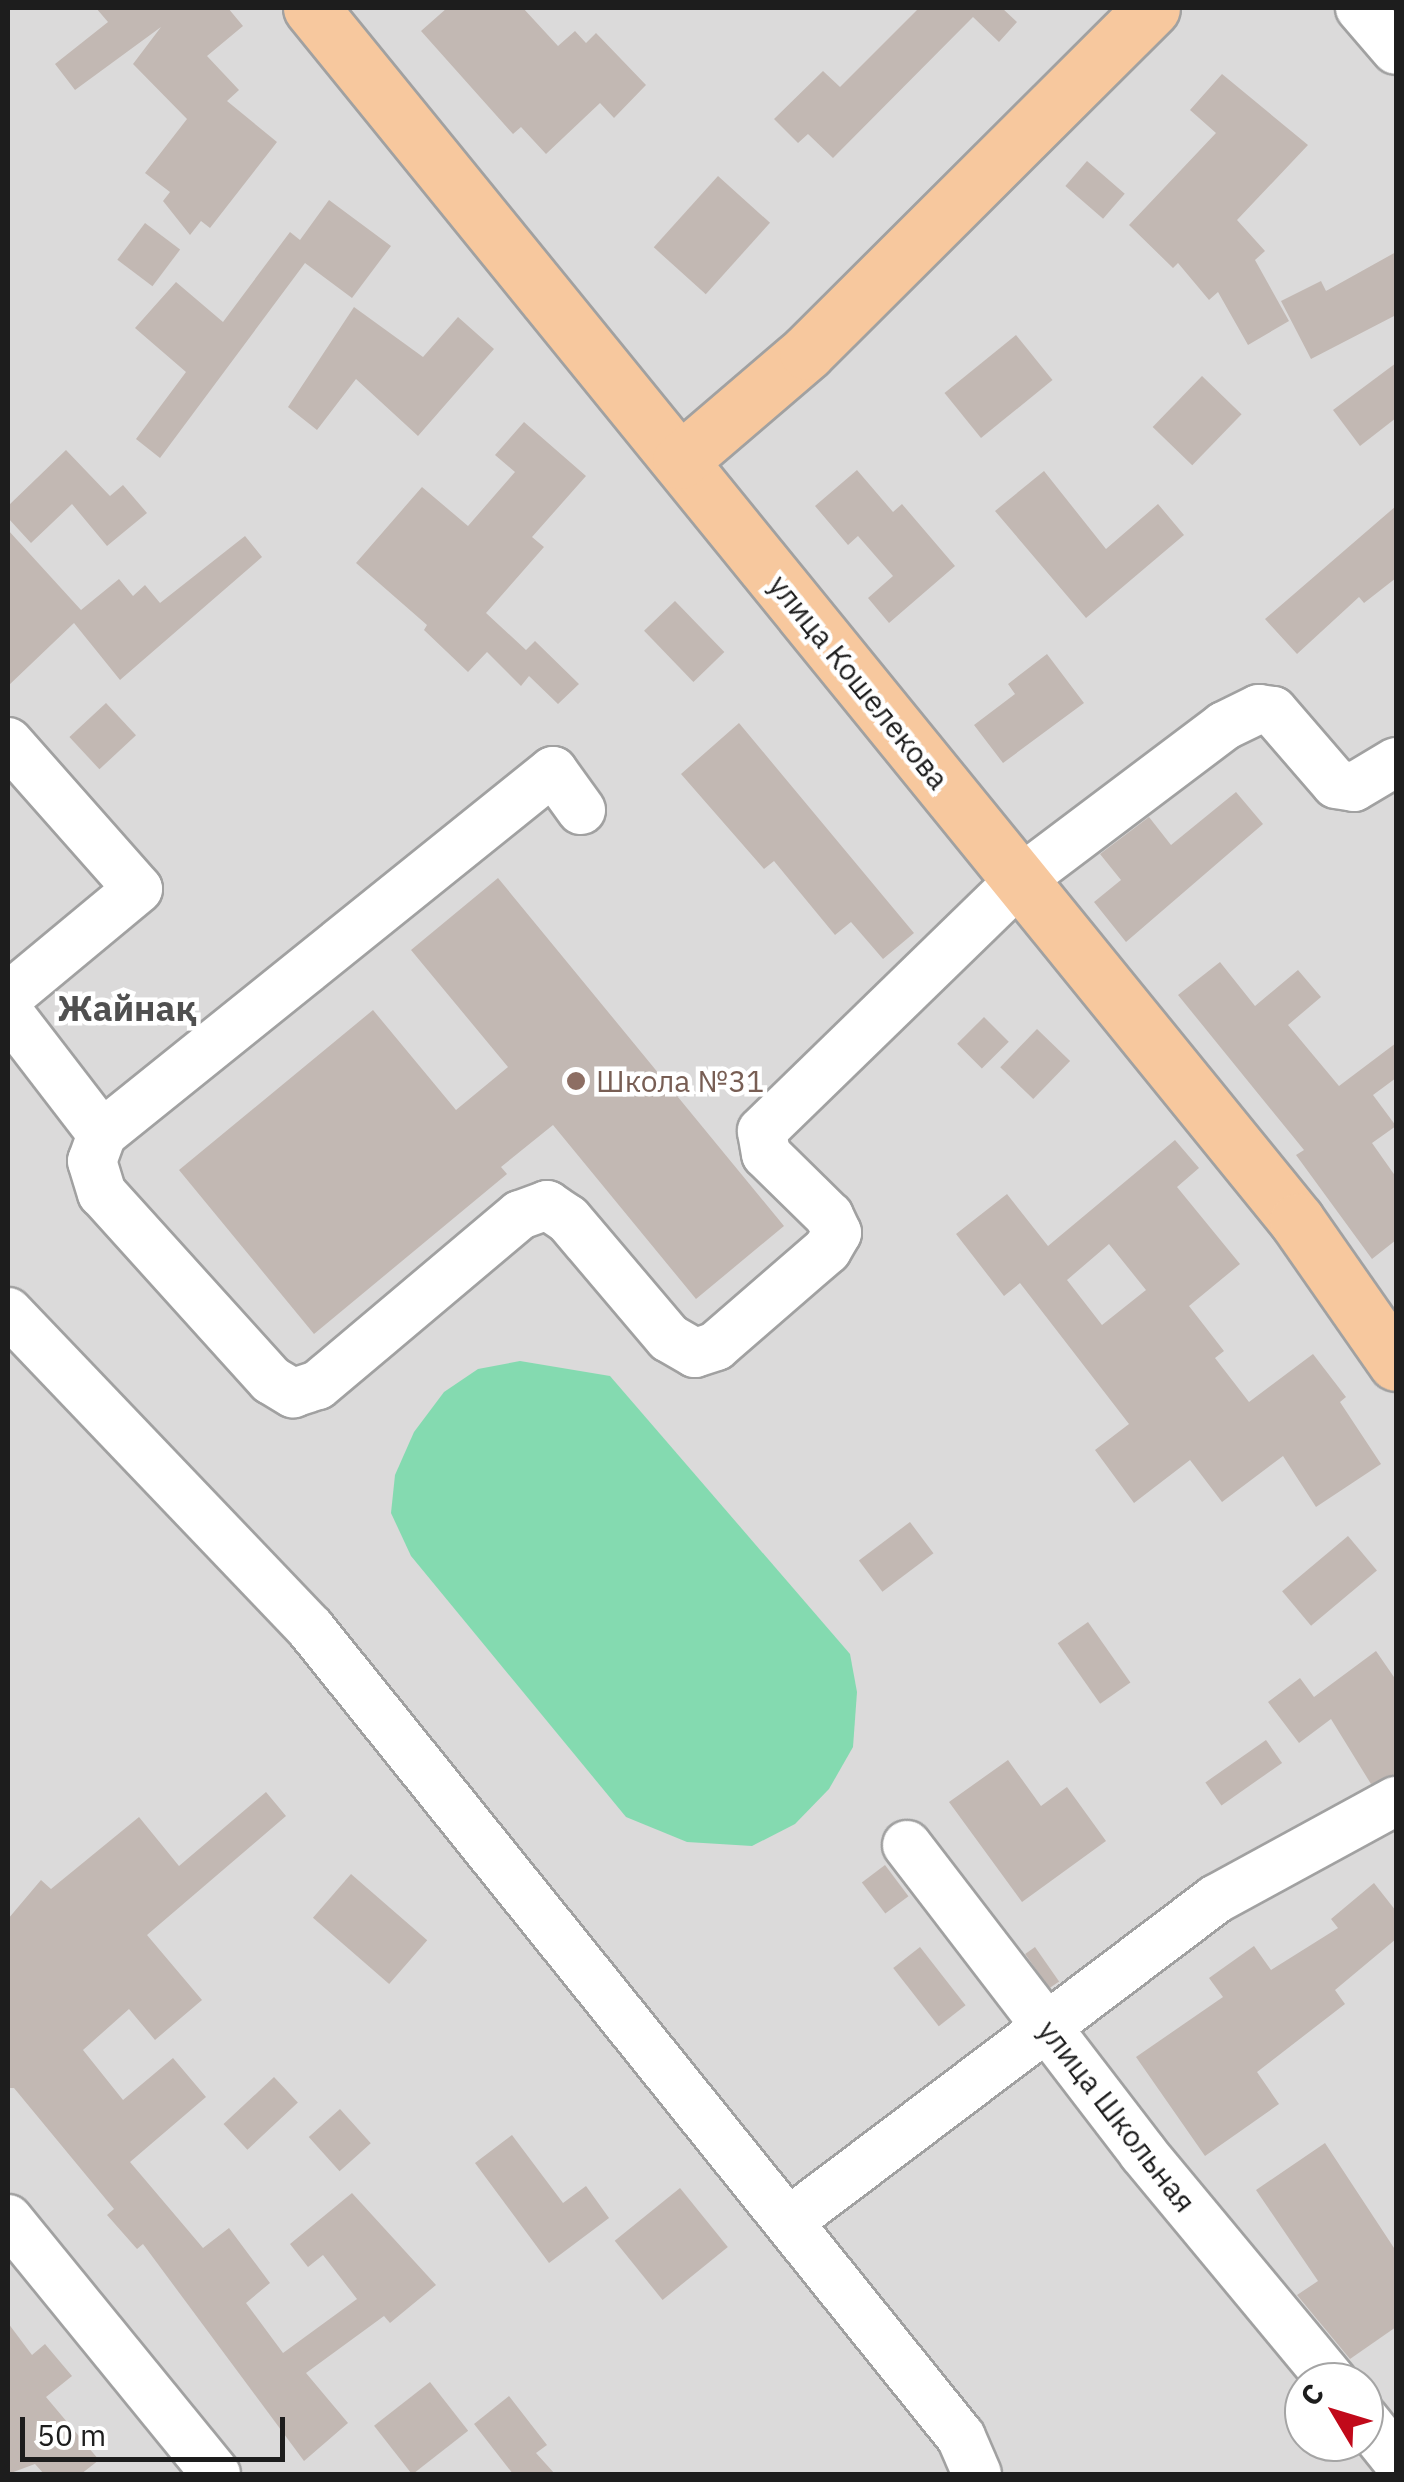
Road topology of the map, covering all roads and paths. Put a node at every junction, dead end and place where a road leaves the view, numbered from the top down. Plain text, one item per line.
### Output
1 (311, 8) edge
2 (1152, 8) edge
3 (1360, 8) edge
4 (1396, 50) edge
5 (680, 461) junction
6 (8, 742) edge
7 (1396, 762) edge
8 (581, 810) dead end
9 (1020, 880) junction
10 (8, 997) edge
11 (8, 1012) edge
12 (102, 1134) junction
13 (8, 1312) edge
14 (1396, 1363) edge
15 (1396, 1801) edge
16 (907, 1846) dead end
17 (1046, 2026) junction
18 (8, 2218) edge
19 (788, 2222) junction
20 (1317, 2362) edge
21 (216, 2474) edge
22 (978, 2474) edge

1 - 5 main road, улица Кошелекова
2 - 5 main road
3 - 4 street
5 - 9 main road, улица Кошелекова
6 - 10 street
7 - 9 street
8 - 12 street
9 - 12 street
9 - 14 main road, улица Кошелекова
11 - 12 street
13 - 19 street
15 - 17 street
16 - 17 street, улица Школьная
17 - 19 street
17 - 20 street, улица Школьная
18 - 21 street
19 - 22 street

